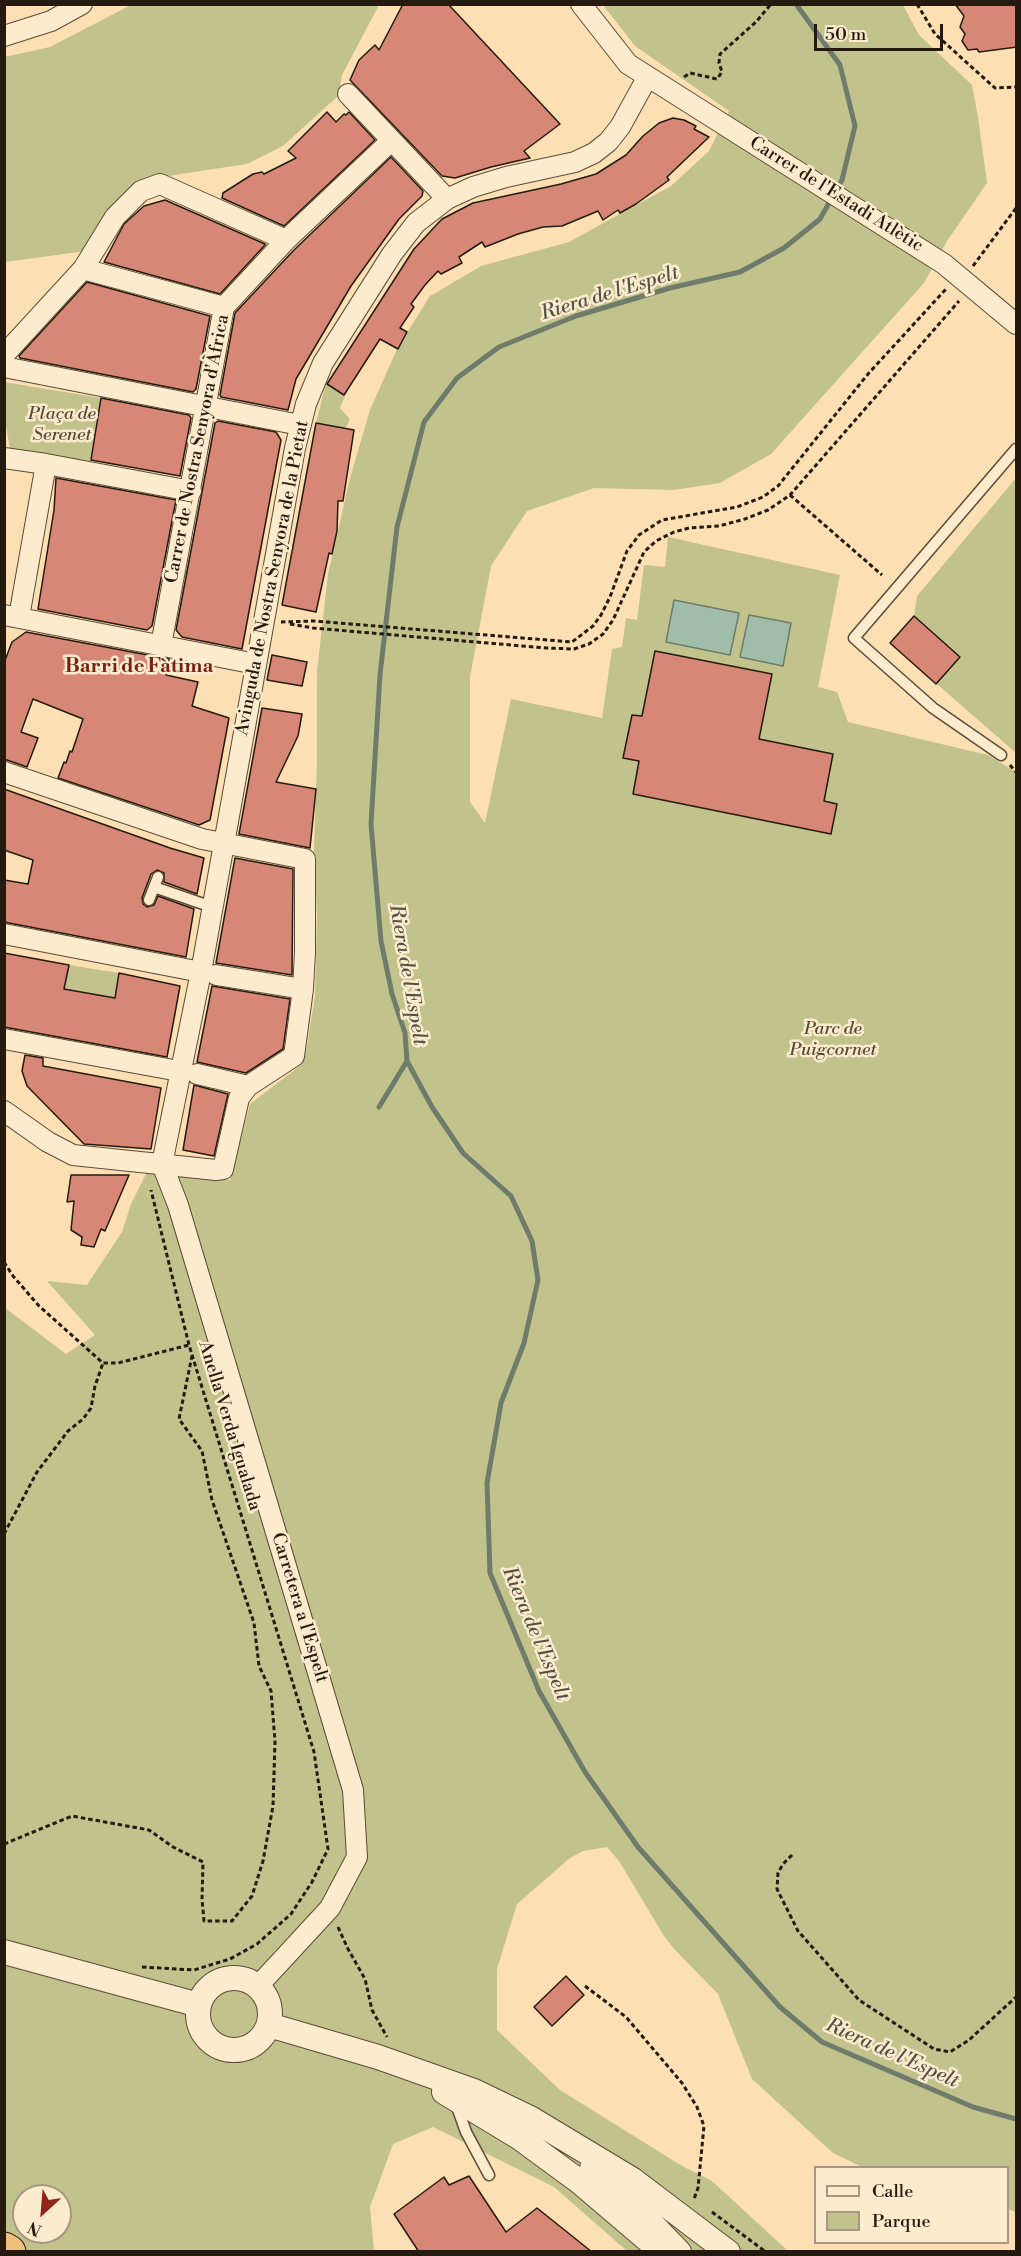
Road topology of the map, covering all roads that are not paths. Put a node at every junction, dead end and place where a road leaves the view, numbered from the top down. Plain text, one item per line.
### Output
1 (81, 4) edge
2 (581, 4) edge
3 (4, 36) edge
4 (647, 78) junction
5 (348, 94) dead end
6 (391, 141) junction
7 (447, 199) junction
8 (286, 240) junction
9 (83, 269) junction
10 (224, 307) junction
11 (1017, 324) edge
12 (4, 355) edge
13 (4, 368) edge
14 (207, 407) junction
15 (300, 425) junction
16 (1017, 449) edge
17 (4, 458) edge
18 (46, 464) junction
19 (191, 491) junction
20 (12, 616) edge
21 (161, 645) junction
22 (256, 664) junction
23 (1001, 755) dead end
24 (4, 772) edge
25 (224, 843) junction
26 (149, 900) dead end
27 (212, 907) junction
28 (4, 934) edge
29 (208, 974) junction
30 (303, 989) junction
31 (4, 1040) edge
32 (188, 1072) junction
33 (248, 1086) junction
34 (4, 1111) edge
35 (162, 1164) junction
36 (4, 1952) edge
37 (258, 1986) junction
38 (199, 2005) junction
39 (269, 2025) junction
40 (464, 2094) junction
41 (489, 2175) dead end
42 (4, 2249) edge
43 (9, 2252) edge
44 (662, 2252) edge
45 (679, 2252) edge
46 (728, 2252) edge

1 - 3 street
2 - 4 street
4 - 7 street, Avinguda de Nostra Senyora de la Pietat
4 - 11 street, Carrer de l'Estadi Atlètic
5 - 6 street
6 - 7 street
6 - 8 street, Carrer de Nostra Senyora d'Àfrica
7 - 15 street, Avinguda de Nostra Senyora de la Pietat
8 - 9 street
8 - 10 street, Carrer de Nostra Senyora d'Àfrica
9 - 10 street
9 - 12 street
10 - 14 street, Carrer de Nostra Senyora d'Àfrica
13 - 14 street
14 - 15 street
14 - 19 street, Carrer de Nostra Senyora d'Àfrica
15 - 22 street, Avinguda de Nostra Senyora de la Pietat
16 - 23 lane
17 - 18 street
18 - 19 street
18 - 20 street
19 - 21 street, Carrer de Nostra Senyora d'Àfrica
20 - 21 street
21 - 22 street
22 - 25 street, Avinguda de Nostra Senyora de la Pietat
24 - 25 street
25 - 27 street, Avinguda de Nostra Senyora de la Pietat
25 - 30 street
26 - 27 lane
27 - 29 street, Avinguda de Nostra Senyora de la Pietat
28 - 29 street
29 - 30 street
29 - 32 street, Avinguda de Nostra Senyora de la Pietat
30 - 33 street
31 - 32 street
32 - 33 street
32 - 35 street, Avinguda de Nostra Senyora de la Pietat
33 - 35 street
34 - 35 street
35 - 37 street, Carretera a l'Espelt
36 - 38 street
37 - 38 street
37 - 39 street
38 - 39 street
39 - 40 street
40 - 41 lane
40 - 44 street
40 - 45 street
40 - 46 street
42 - 43 highway

